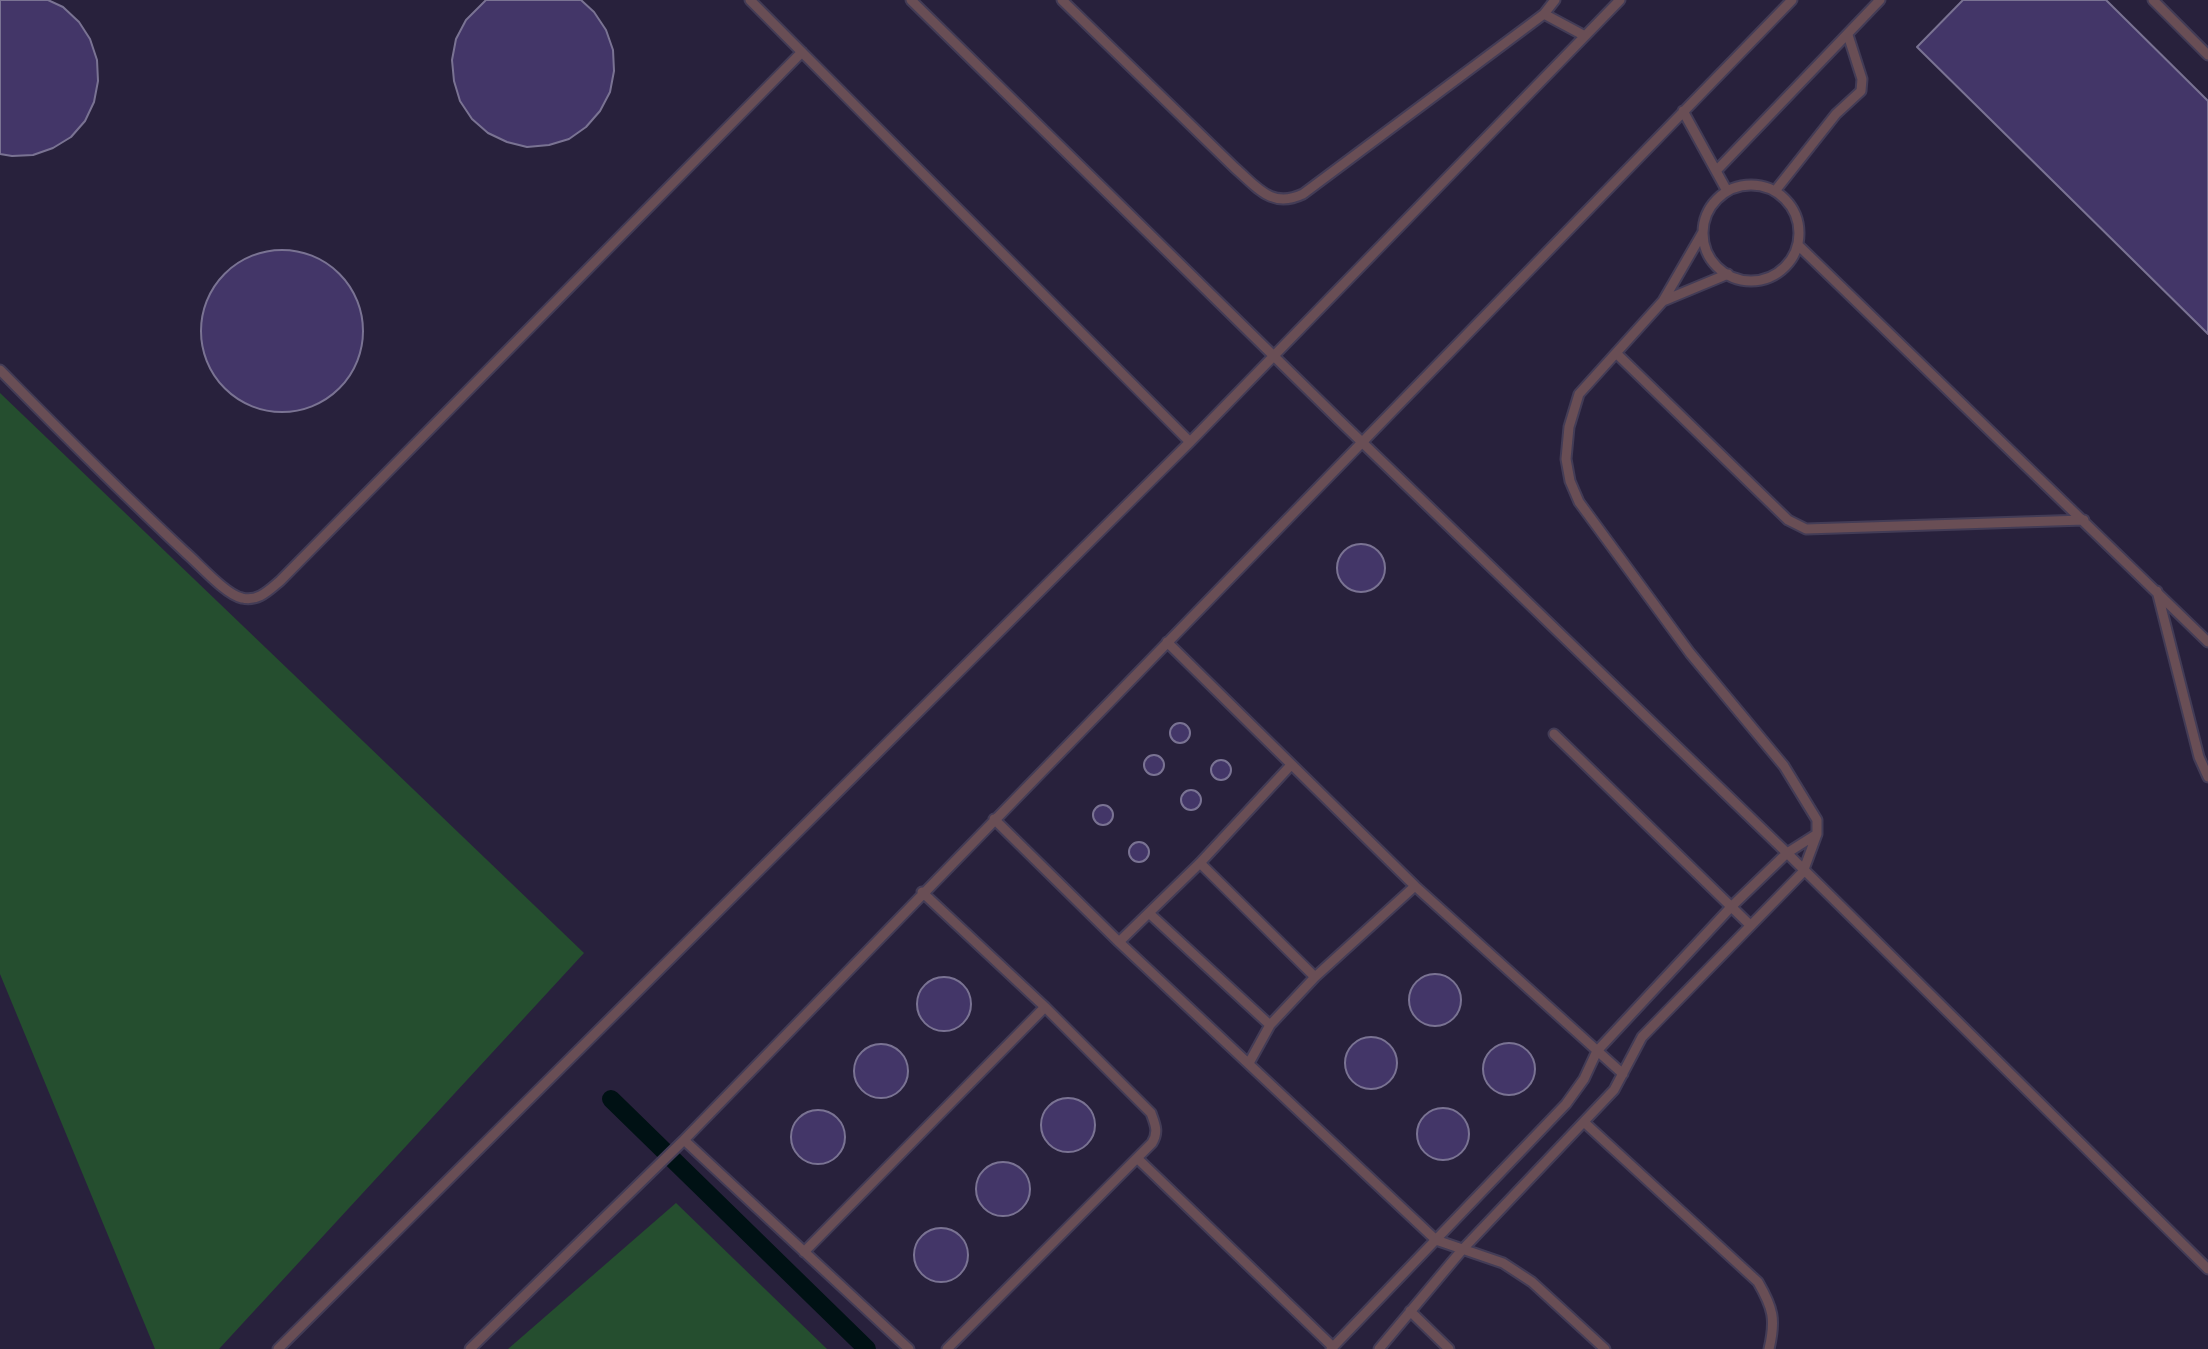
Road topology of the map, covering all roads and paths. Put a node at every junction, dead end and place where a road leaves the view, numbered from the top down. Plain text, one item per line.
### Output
1 (750, 0) edge
2 (911, 0) edge
3 (1062, 0) edge
4 (1555, 0) edge
5 (1620, 0) edge
6 (1792, 0) edge
7 (1880, 0) edge
8 (2153, 0) edge
9 (1544, 14) junction
10 (1848, 35) junction
11 (1585, 36) junction
12 (802, 52) junction
13 (2208, 55) edge
14 (1683, 111) junction
15 (1716, 171) junction
16 (1727, 191) junction
17 (1775, 191) junction
18 (1703, 232) junction
19 (1798, 245) junction
20 (1728, 274) junction
21 (1663, 301) junction
22 (1616, 353) junction
23 (1274, 355) junction
24 (0, 370) edge
25 (1190, 442) junction
26 (1363, 442) junction
27 (2084, 520) junction
28 (2157, 590) junction
29 (1167, 642) junction
30 (2208, 642) edge
31 (1554, 734) dead end
32 (1291, 765) junction
33 (2208, 777) edge
34 (994, 819) junction
35 (1817, 834) junction
36 (1787, 853) junction
37 (1200, 863) junction
38 (1803, 872) junction
39 (1415, 886) junction
40 (922, 892) junction
41 (1731, 907) junction
42 (1150, 914) junction
43 (1749, 924) junction
44 (1119, 942) junction
45 (1315, 977) junction
46 (1045, 1007) junction
47 (1270, 1025) junction
48 (1597, 1051) junction
49 (1249, 1063) junction
50 (1623, 1074) junction
51 (1585, 1123) junction
52 (684, 1140) junction
53 (1137, 1158) junction
54 (1436, 1240) junction
55 (1462, 1250) junction
56 (804, 1252) junction
57 (2208, 1269) edge
58 (1410, 1311) junction
59 (1332, 1348) edge
60 (278, 1349) edge
61 (470, 1349) edge
62 (909, 1349) edge
63 (947, 1349) edge
64 (1379, 1349) edge
65 (1449, 1349) edge
66 (1605, 1349) edge
67 (1769, 1349) edge

1 - 12 lane
2 - 23 lane
3 - 9 lane
4 - 9 lane
5 - 11 lane
6 - 14 lane
7 - 10 lane
8 - 13 lane
9 - 11 lane
10 - 15 lane
10 - 17 lane
11 - 23 lane
12 - 24 lane
12 - 25 lane
14 - 15 lane
14 - 26 lane
15 - 16 lane
16 - 17 lane
16 - 18 lane
17 - 19 lane
18 - 20 lane
18 - 21 lane
19 - 20 lane
19 - 27 lane
20 - 21 lane
21 - 22 lane
22 - 27 lane
22 - 35 lane
23 - 25 lane
23 - 26 lane
25 - 60 lane
26 - 29 lane
26 - 36 lane
27 - 28 lane
28 - 30 lane
28 - 33 lane
29 - 32 lane
29 - 34 lane
31 - 41 lane
32 - 37 lane
32 - 39 lane
34 - 40 lane
34 - 44 lane
35 - 36 lane
35 - 38 lane
36 - 38 lane
36 - 41 lane
37 - 42 lane
37 - 45 lane
38 - 43 lane
38 - 57 lane
39 - 45 lane
39 - 48 lane
40 - 46 lane
40 - 52 lane
41 - 43 lane
41 - 48 lane
42 - 44 lane
42 - 47 lane
43 - 50 lane
44 - 49 lane
45 - 47 lane
46 - 53 lane
46 - 56 lane
47 - 49 lane
48 - 50 lane
48 - 54 lane
49 - 54 lane
50 - 51 lane
51 - 55 lane
51 - 67 lane
52 - 56 lane
52 - 61 lane
53 - 59 lane
53 - 63 lane
54 - 55 lane
54 - 59 lane
55 - 58 lane
55 - 66 lane
56 - 62 lane
58 - 64 lane
58 - 65 lane

